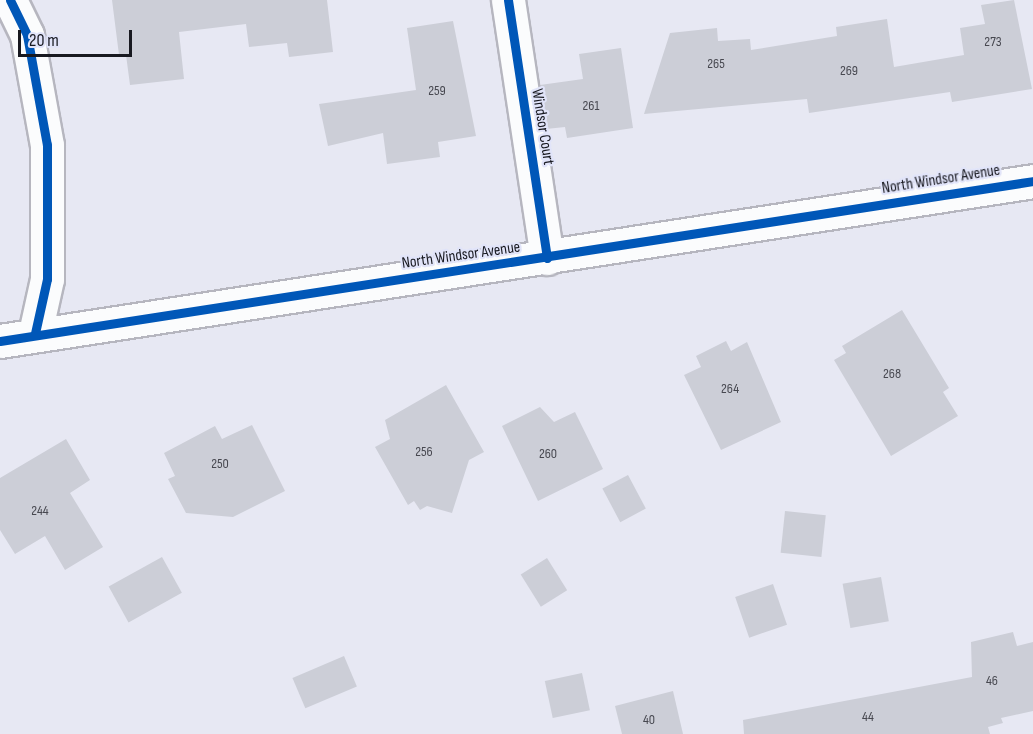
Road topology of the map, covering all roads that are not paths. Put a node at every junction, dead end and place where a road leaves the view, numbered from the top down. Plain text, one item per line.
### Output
1 (10, 0) edge
2 (508, 0) edge
3 (1033, 181) edge
4 (547, 258) junction
5 (35, 333) junction
6 (0, 341) edge

1 - 5 street
2 - 4 street, Windsor Court
3 - 4 street, North Windsor Avenue
4 - 5 street, North Windsor Avenue
5 - 6 street, North Windsor Avenue

